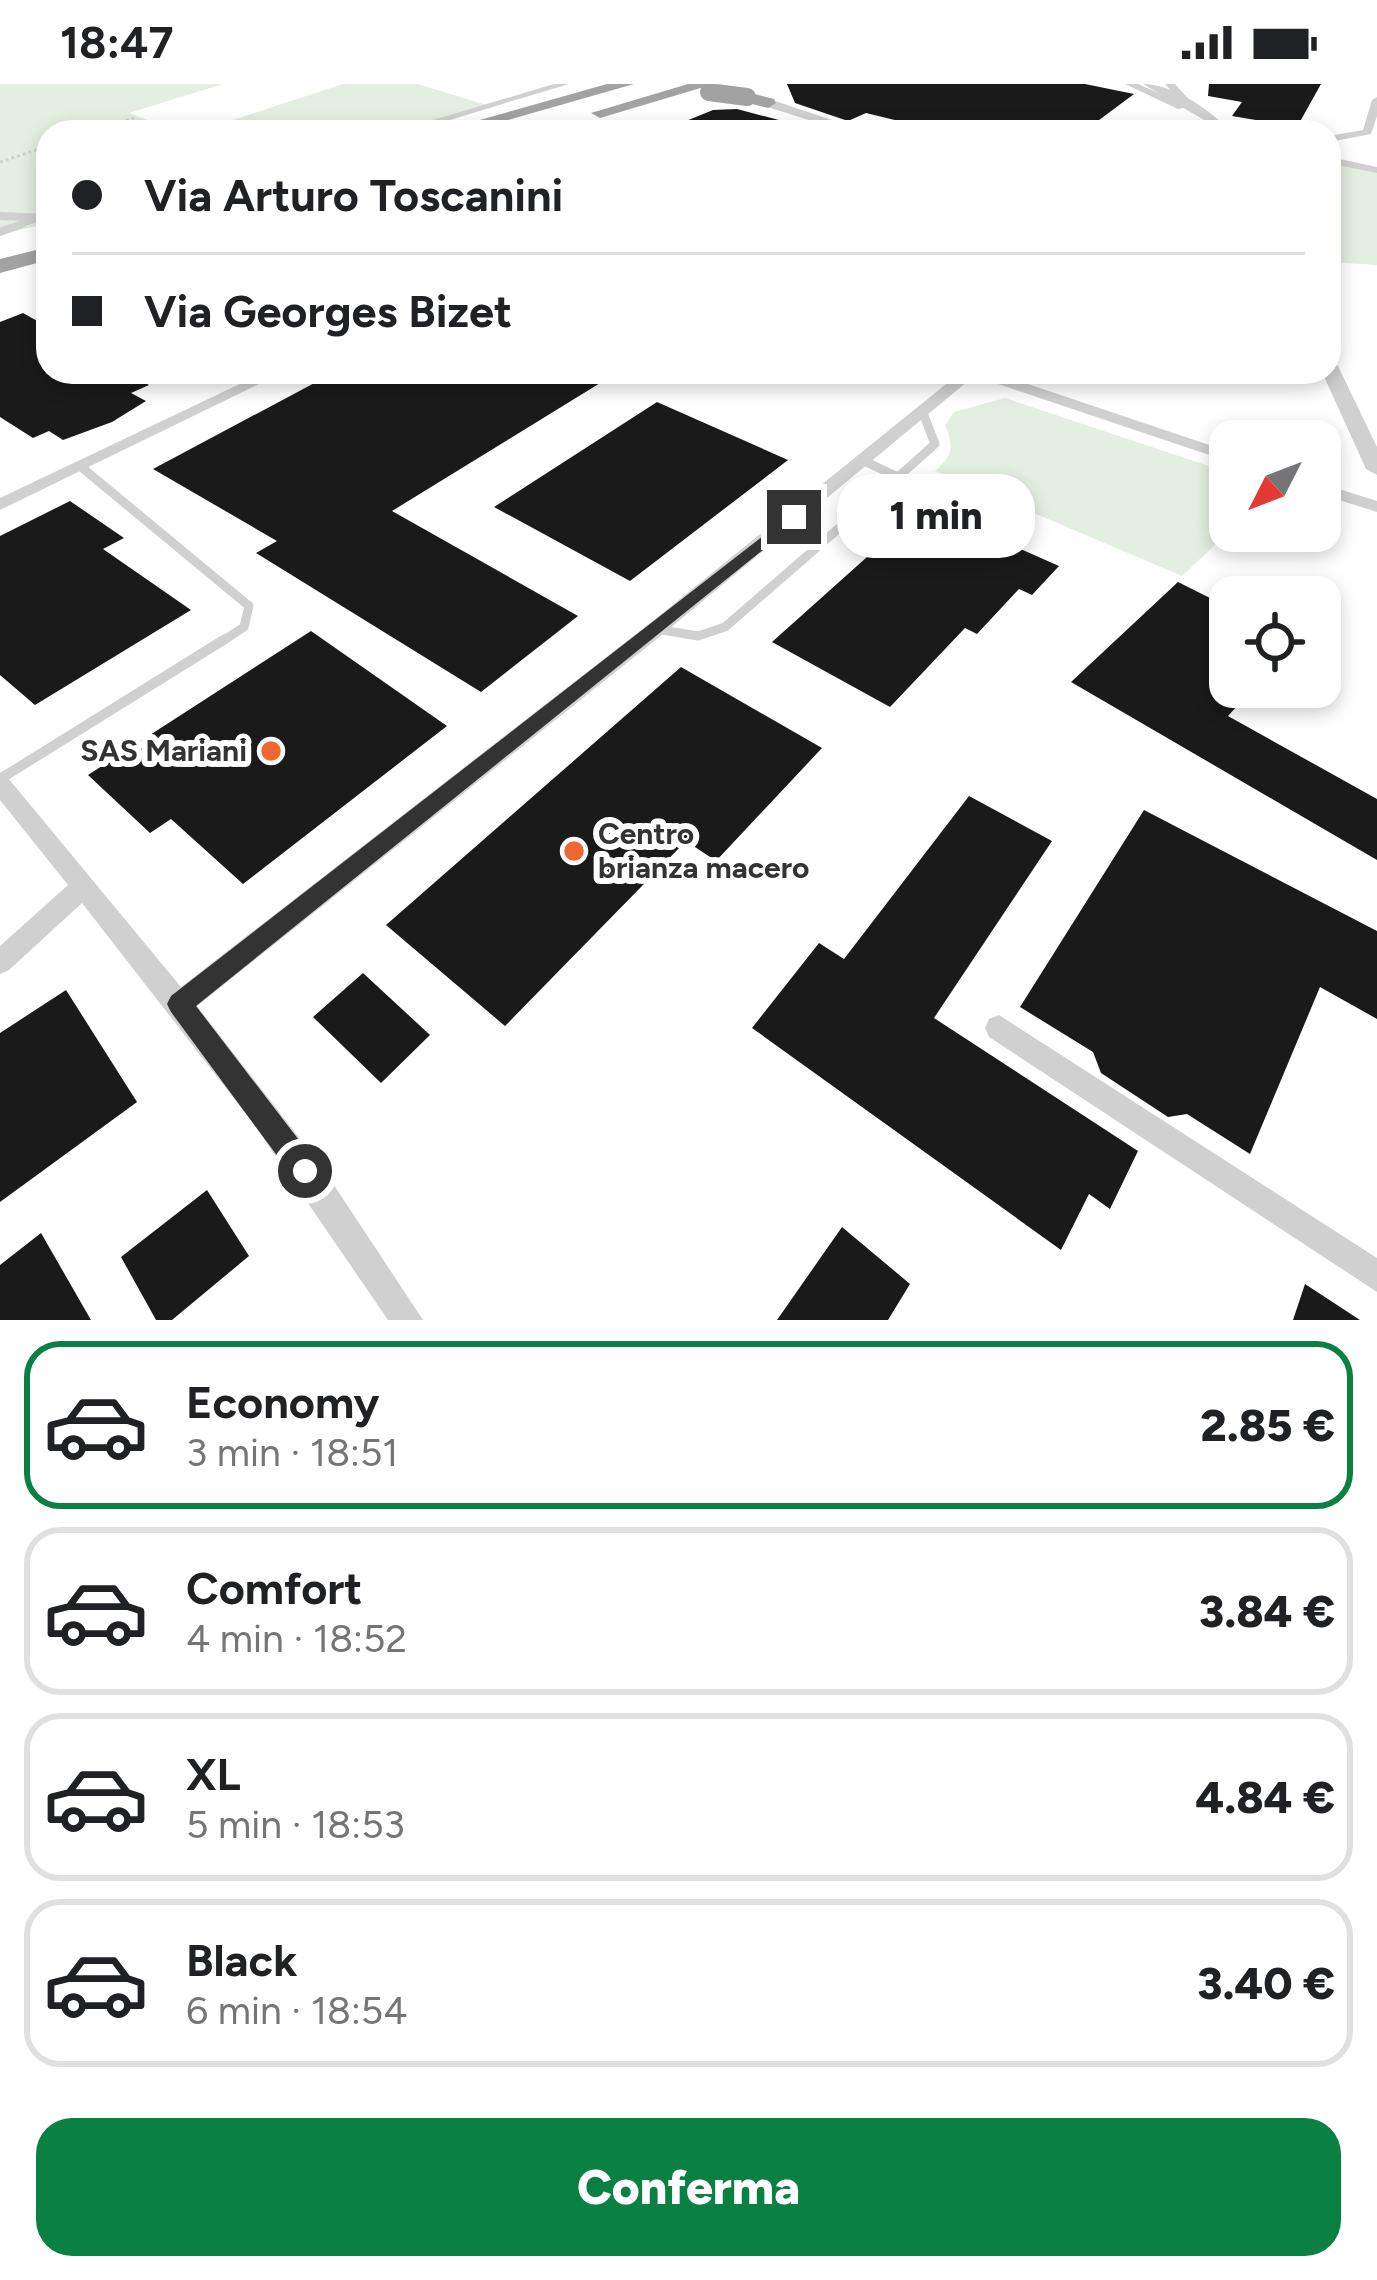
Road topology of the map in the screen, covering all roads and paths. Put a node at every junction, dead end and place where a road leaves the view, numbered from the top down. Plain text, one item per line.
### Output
1 (564, 84) edge
2 (589, 84) edge
3 (626, 84) edge
4 (1130, 84) edge
5 (1150, 84) edge
6 (707, 88) edge
7 (665, 90) edge
8 (753, 95) edge
9 (1178, 99) edge
10 (1377, 100) edge
11 (134, 118) dead end
12 (128, 120) edge
13 (440, 120) edge
14 (467, 120) edge
15 (491, 120) edge
16 (541, 120) edge
17 (590, 120) edge
18 (822, 120) edge
19 (1205, 120) edge
20 (1341, 137) edge
21 (36, 150) edge
22 (0, 162) edge
23 (1341, 162) edge
24 (1377, 170) edge
25 (0, 216) edge
26 (36, 224) edge
27 (36, 227) edge
28 (36, 230) edge
29 (0, 232) edge
30 (0, 250) edge
31 (36, 256) edge
32 (0, 266) edge
33 (252, 384) edge
34 (958, 384) edge
35 (1009, 384) edge
36 (1337, 384) edge
37 (923, 413) junction
38 (1209, 451) edge
39 (864, 461) junction
40 (80, 466) junction
41 (1377, 469) edge
42 (898, 477) junction
43 (1341, 495) edge
44 (0, 505) edge
45 (1377, 507) edge
46 (656, 629) junction
47 (0, 782) edge
48 (83, 886) junction
49 (0, 962) edge
50 (179, 1004) junction
51 (1000, 1028) dead end
52 (1377, 1276) edge
53 (407, 1320) edge

1 - 13 street
2 - 14 highway
3 - 15 highway
4 - 9 street
5 - 9 street
6 - 7 highway
6 - 8 highway, bridge
7 - 16 highway
7 - 17 highway
8 - 18 street
9 - 19 street
10 - 20 street
11 - 12 path
21 - 22 path
23 - 24 lane
25 - 26 street
27 - 29 lane
28 - 30 highway
31 - 32 highway
33 - 40 street
34 - 37 street
35 - 38 street
36 - 41 street
37 - 39 street
37 - 42 lane
39 - 42 lane
39 - 46 street
40 - 44 street
40 - 47 lane
42 - 46 lane
43 - 45 street
46 - 50 street
47 - 48 street
48 - 49 street
48 - 50 street
50 - 53 street
51 - 52 street

